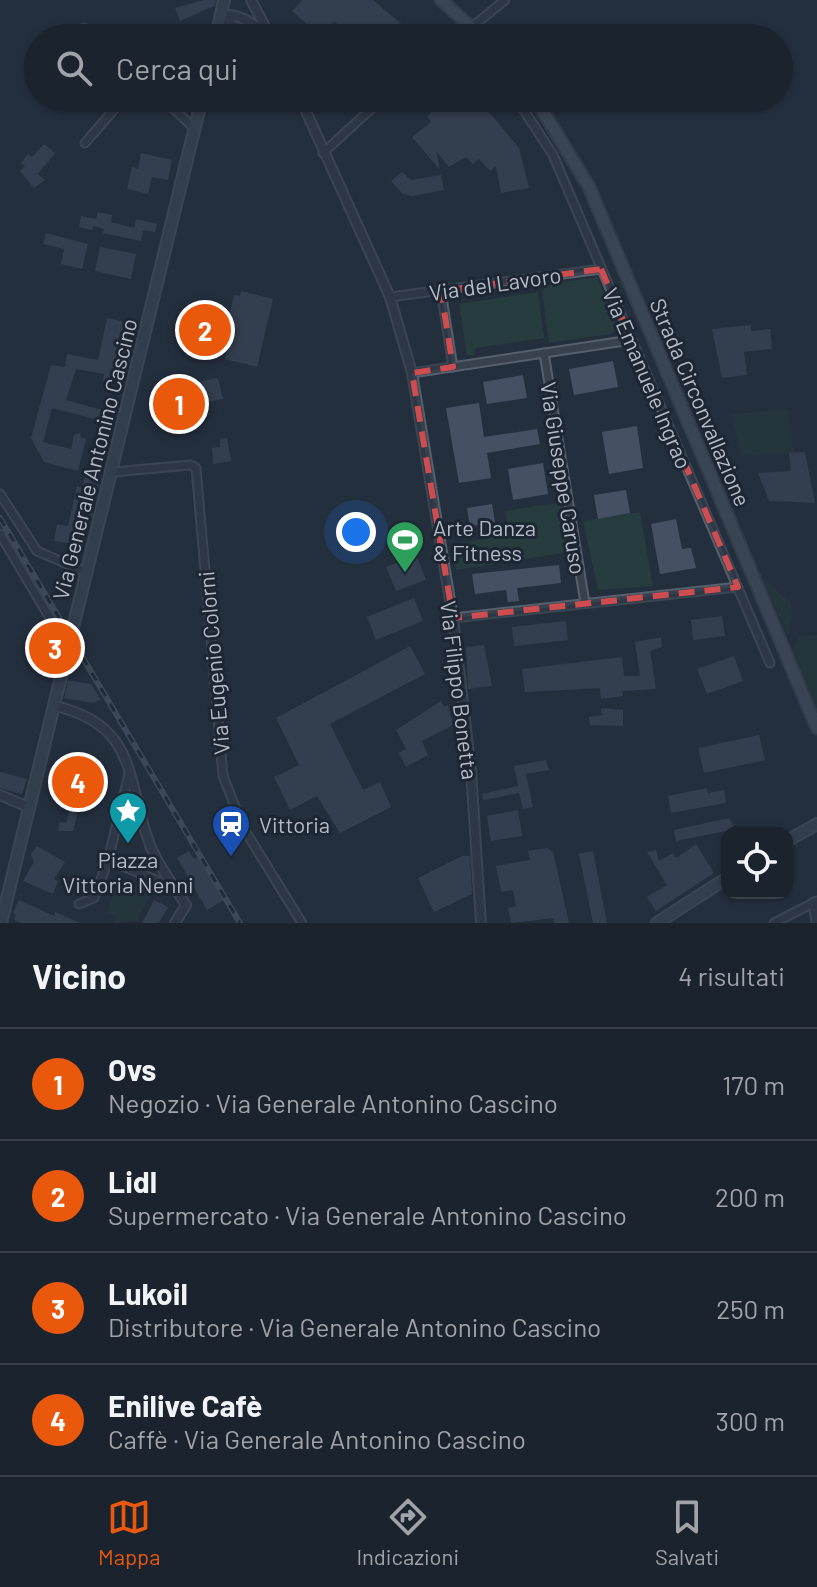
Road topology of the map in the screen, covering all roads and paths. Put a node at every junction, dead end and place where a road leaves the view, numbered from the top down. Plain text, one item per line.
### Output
1 (224, 0) edge
2 (251, 0) edge
3 (441, 0) edge
4 (505, 0) edge
5 (221, 16) junction
6 (219, 24) edge
7 (232, 24) edge
8 (250, 24) edge
9 (264, 24) edge
10 (469, 24) edge
11 (476, 24) edge
12 (112, 112) edge
13 (177, 112) edge
14 (198, 112) edge
15 (306, 112) edge
16 (368, 112) edge
17 (525, 112) edge
18 (545, 112) edge
19 (194, 128) junction
20 (85, 143) dead end
21 (323, 153) junction
22 (601, 269) junction
23 (441, 291) junction
24 (390, 297) junction
25 (631, 340) junction
26 (544, 353) junction
27 (453, 367) junction
28 (412, 373) junction
29 (113, 472) junction
30 (0, 494) edge
31 (0, 534) edge
32 (88, 573) junction
33 (738, 587) junction
34 (585, 603) junction
35 (453, 618) junction
36 (68, 653) junction
37 (770, 663) dead end
38 (55, 706) junction
39 (817, 728) edge
40 (130, 769) junction
41 (0, 795) edge
42 (28, 807) junction
43 (816, 818) edge
44 (793, 837) edge
45 (108, 860) junction
46 (721, 882) edge
47 (175, 888) junction
48 (815, 902) edge
49 (79, 904) dead end
50 (177, 920) edge
51 (1, 923) edge
52 (302, 923) edge
53 (481, 923) edge
54 (657, 923) edge
55 (774, 923) edge
56 (816, 923) edge

1 - 5 main road
2 - 9 street
3 - 10 main road
4 - 11 street
5 - 6 main road
5 - 7 street
5 - 8 street
12 - 20 street
13 - 19 street
14 - 19 main road, Via Generale Antonino Cascino
15 - 21 street, Via Filippo Bonetta
16 - 21 street
17 - 22 street, Via Emanuele Ingrao
18 - 39 main road, Strada Circonvallazione
19 - 29 main road, Via Generale Antonino Cascino
21 - 24 street, Via Filippo Bonetta
22 - 23 street, Via del Lavoro
22 - 25 street, Via Emanuele Ingrao
23 - 24 street, Via del Lavoro
23 - 27 street
24 - 28 street, Via Filippo Bonetta
25 - 26 street
25 - 33 street, Via Emanuele Ingrao
26 - 27 street
26 - 34 street, Via Giuseppe Caruso
27 - 28 street
28 - 35 street, Via Filippo Bonetta
29 - 32 main road, Via Generale Antonino Cascino
29 - 52 street, Via Eugenio Colorni
30 - 32 street
31 - 36 street
32 - 36 main road, Via Generale Antonino Cascino
33 - 34 street
33 - 37 street, Via Emanuele Ingrao
34 - 35 street
35 - 53 street, Via Filippo Bonetta
36 - 38 main road, Via Generale Antonino Cascino
38 - 40 street
38 - 42 main road, Via Generale Antonino Cascino
40 - 45 street
40 - 47 street
41 - 42 street
42 - 51 main road, Via Generale Antonino Cascino
43 - 44 main road
45 - 47 street
45 - 49 street
46 - 54 main road
47 - 50 street
48 - 55 street
48 - 56 street

